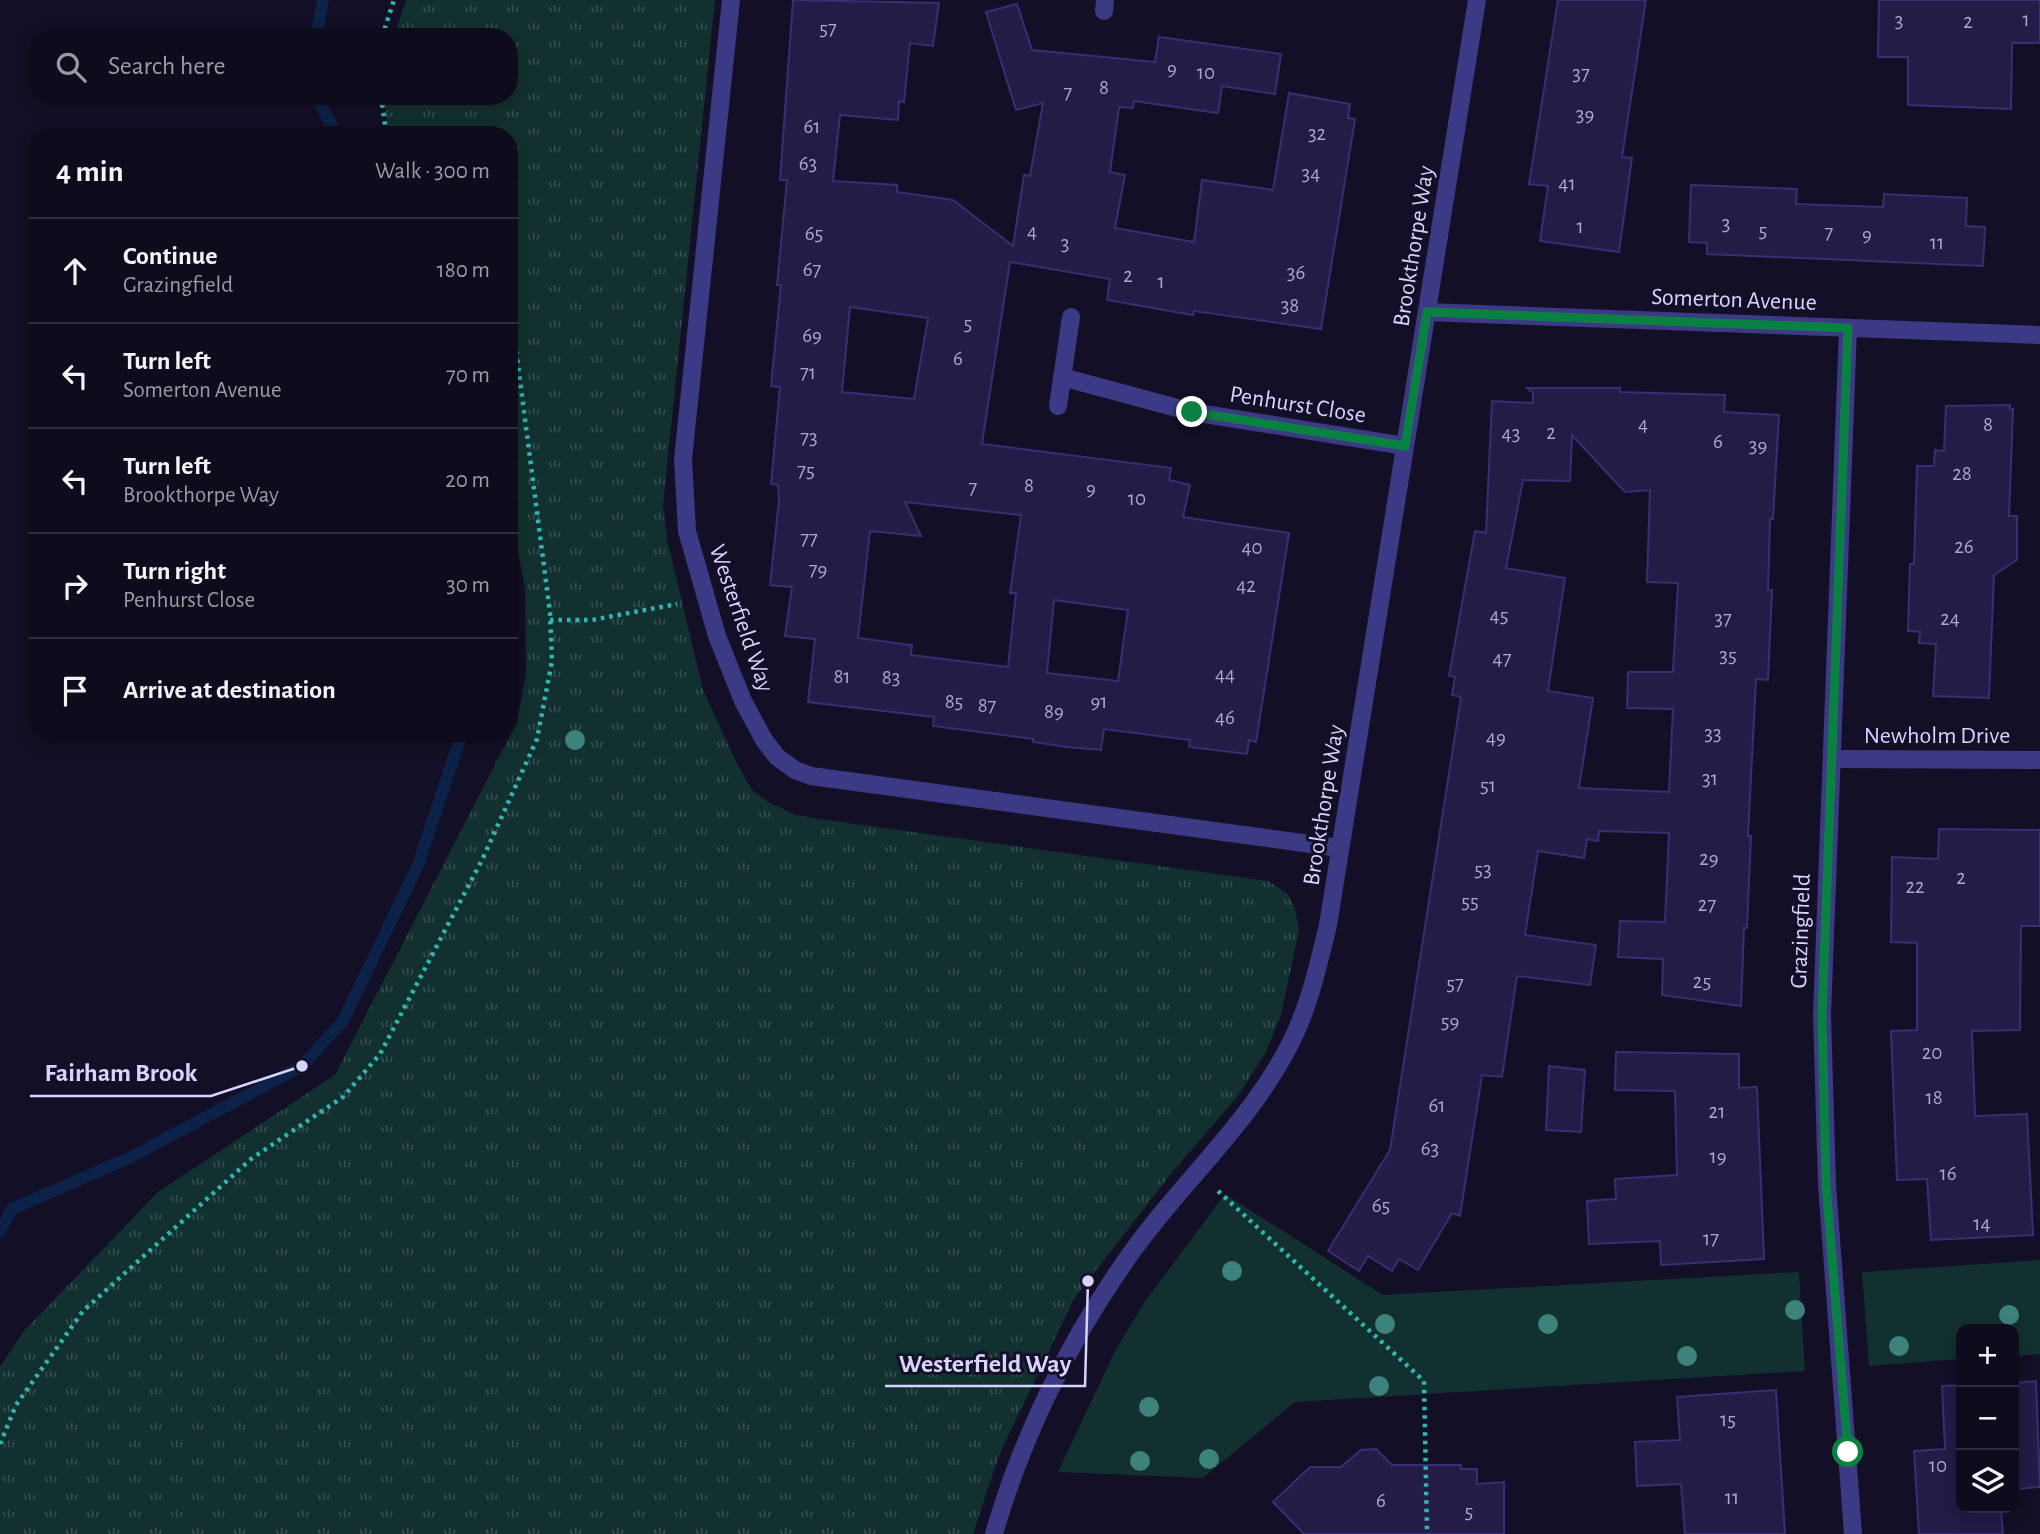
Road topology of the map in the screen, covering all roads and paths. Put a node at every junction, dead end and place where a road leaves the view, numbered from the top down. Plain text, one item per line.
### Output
1 (394, 0) edge
2 (731, 0) edge
3 (1477, 0) edge
4 (385, 28) edge
5 (382, 105) edge
6 (386, 126) edge
7 (1427, 312) junction
8 (1071, 317) dead end
9 (1848, 328) junction
10 (2040, 335) edge
11 (518, 359) edge
12 (1062, 377) junction
13 (1058, 407) dead end
14 (1405, 446) junction
15 (706, 598) junction
16 (550, 620) junction
17 (1833, 759) junction
18 (2040, 760) edge
19 (1340, 848) junction
20 (1196, 1172) junction
21 (0, 1444) edge
22 (995, 1534) edge
23 (1427, 1534) edge
24 (1853, 1534) edge

1 - 4 path
2 - 15 street, Westerfield Way
3 - 7 street, Brookthorpe Way
5 - 6 path
7 - 9 street, Somerton Avenue
7 - 14 street, Brookthorpe Way
8 - 12 street
9 - 10 street, Somerton Avenue
9 - 17 street, Grazingfield
11 - 16 path
12 - 13 street
12 - 14 street, Penhurst Close
14 - 19 street, Brookthorpe Way
15 - 16 path
15 - 19 street, Westerfield Way
16 - 21 path
17 - 18 street, Newholm Drive
17 - 24 street, Grazingfield
19 - 20 street, Brookthorpe Way
20 - 22 street, Brookthorpe Way
20 - 23 path

